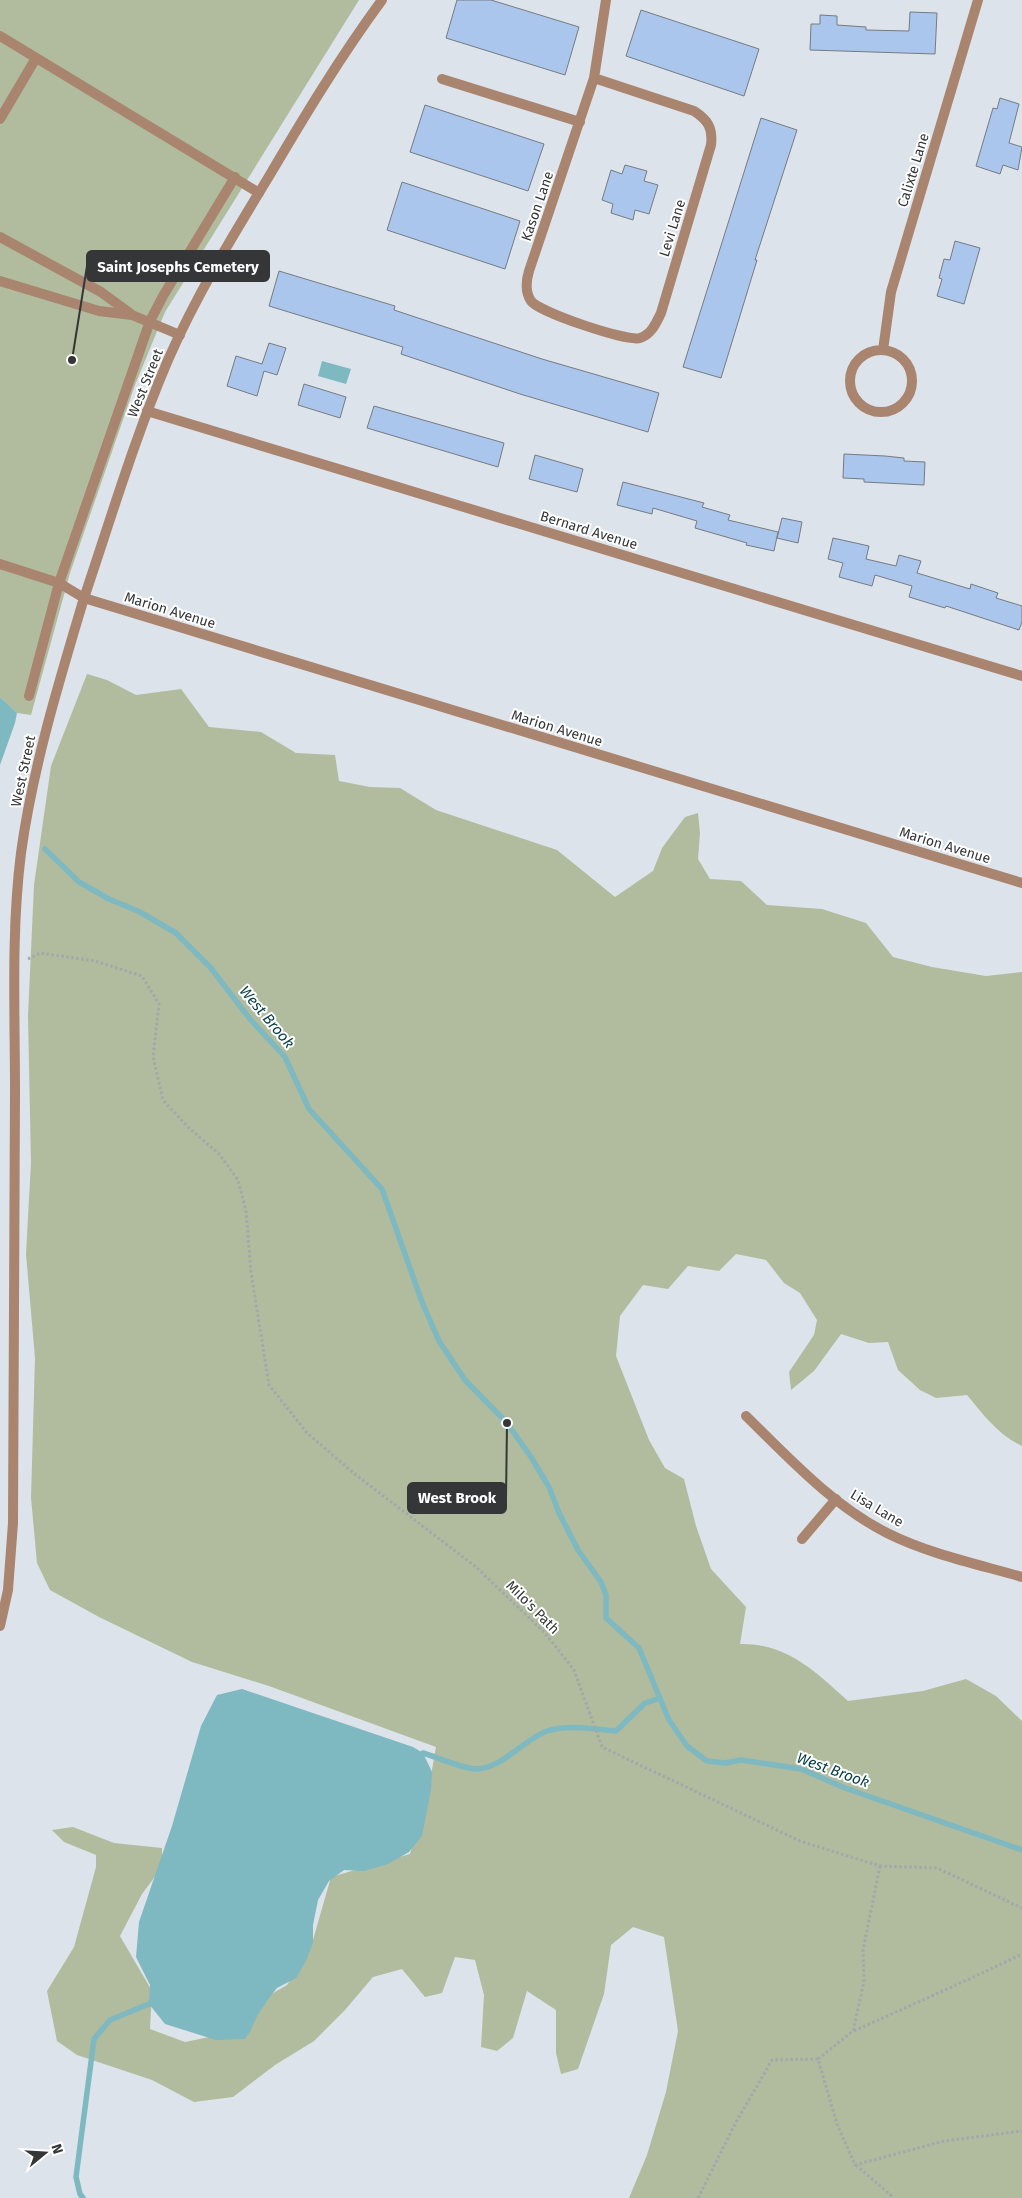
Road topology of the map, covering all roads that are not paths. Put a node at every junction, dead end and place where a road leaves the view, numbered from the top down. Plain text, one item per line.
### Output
1 (382, 0) edge
2 (606, 0) edge
3 (978, 0) edge
4 (0, 36) edge
5 (36, 58) junction
6 (594, 78) junction
7 (442, 79) dead end
8 (0, 119) edge
9 (580, 122) junction
10 (235, 177) junction
11 (259, 193) junction
12 (0, 237) edge
13 (0, 281) edge
14 (530, 299) joint
15 (132, 315) junction
16 (150, 322) junction
17 (180, 335) junction
18 (883, 350) junction
19 (147, 411) junction
20 (0, 564) edge
21 (59, 583) junction
22 (84, 598) junction
23 (1022, 676) edge
24 (29, 696) dead end
25 (1022, 883) edge
26 (746, 1416) dead end
27 (836, 1500) junction
28 (802, 1539) dead end
29 (1022, 1577) edge
30 (0, 1626) edge

1 - 11 street, West Street
2 - 6 street, Kason Lane
3 - 18 street, Calixte Lane
4 - 5 street
5 - 8 street
5 - 10 street
6 - 9 street, Kason Lane
6 - 14 street, Levi Lane
7 - 9 street
9 - 14 street, Kason Lane
10 - 11 street
10 - 16 street
11 - 17 street, West Street
12 - 15 street
13 - 15 street
15 - 16 street
16 - 17 street
16 - 21 street
17 - 19 street, West Street
18 - 18 street
19 - 22 street, West Street
19 - 23 street, Bernard Avenue
20 - 21 street, Marion Avenue
21 - 22 street, Marion Avenue
21 - 24 street
22 - 25 street, Marion Avenue
22 - 30 street, West Street
26 - 27 street, Lisa Lane
27 - 28 street
27 - 29 street, Lisa Lane

